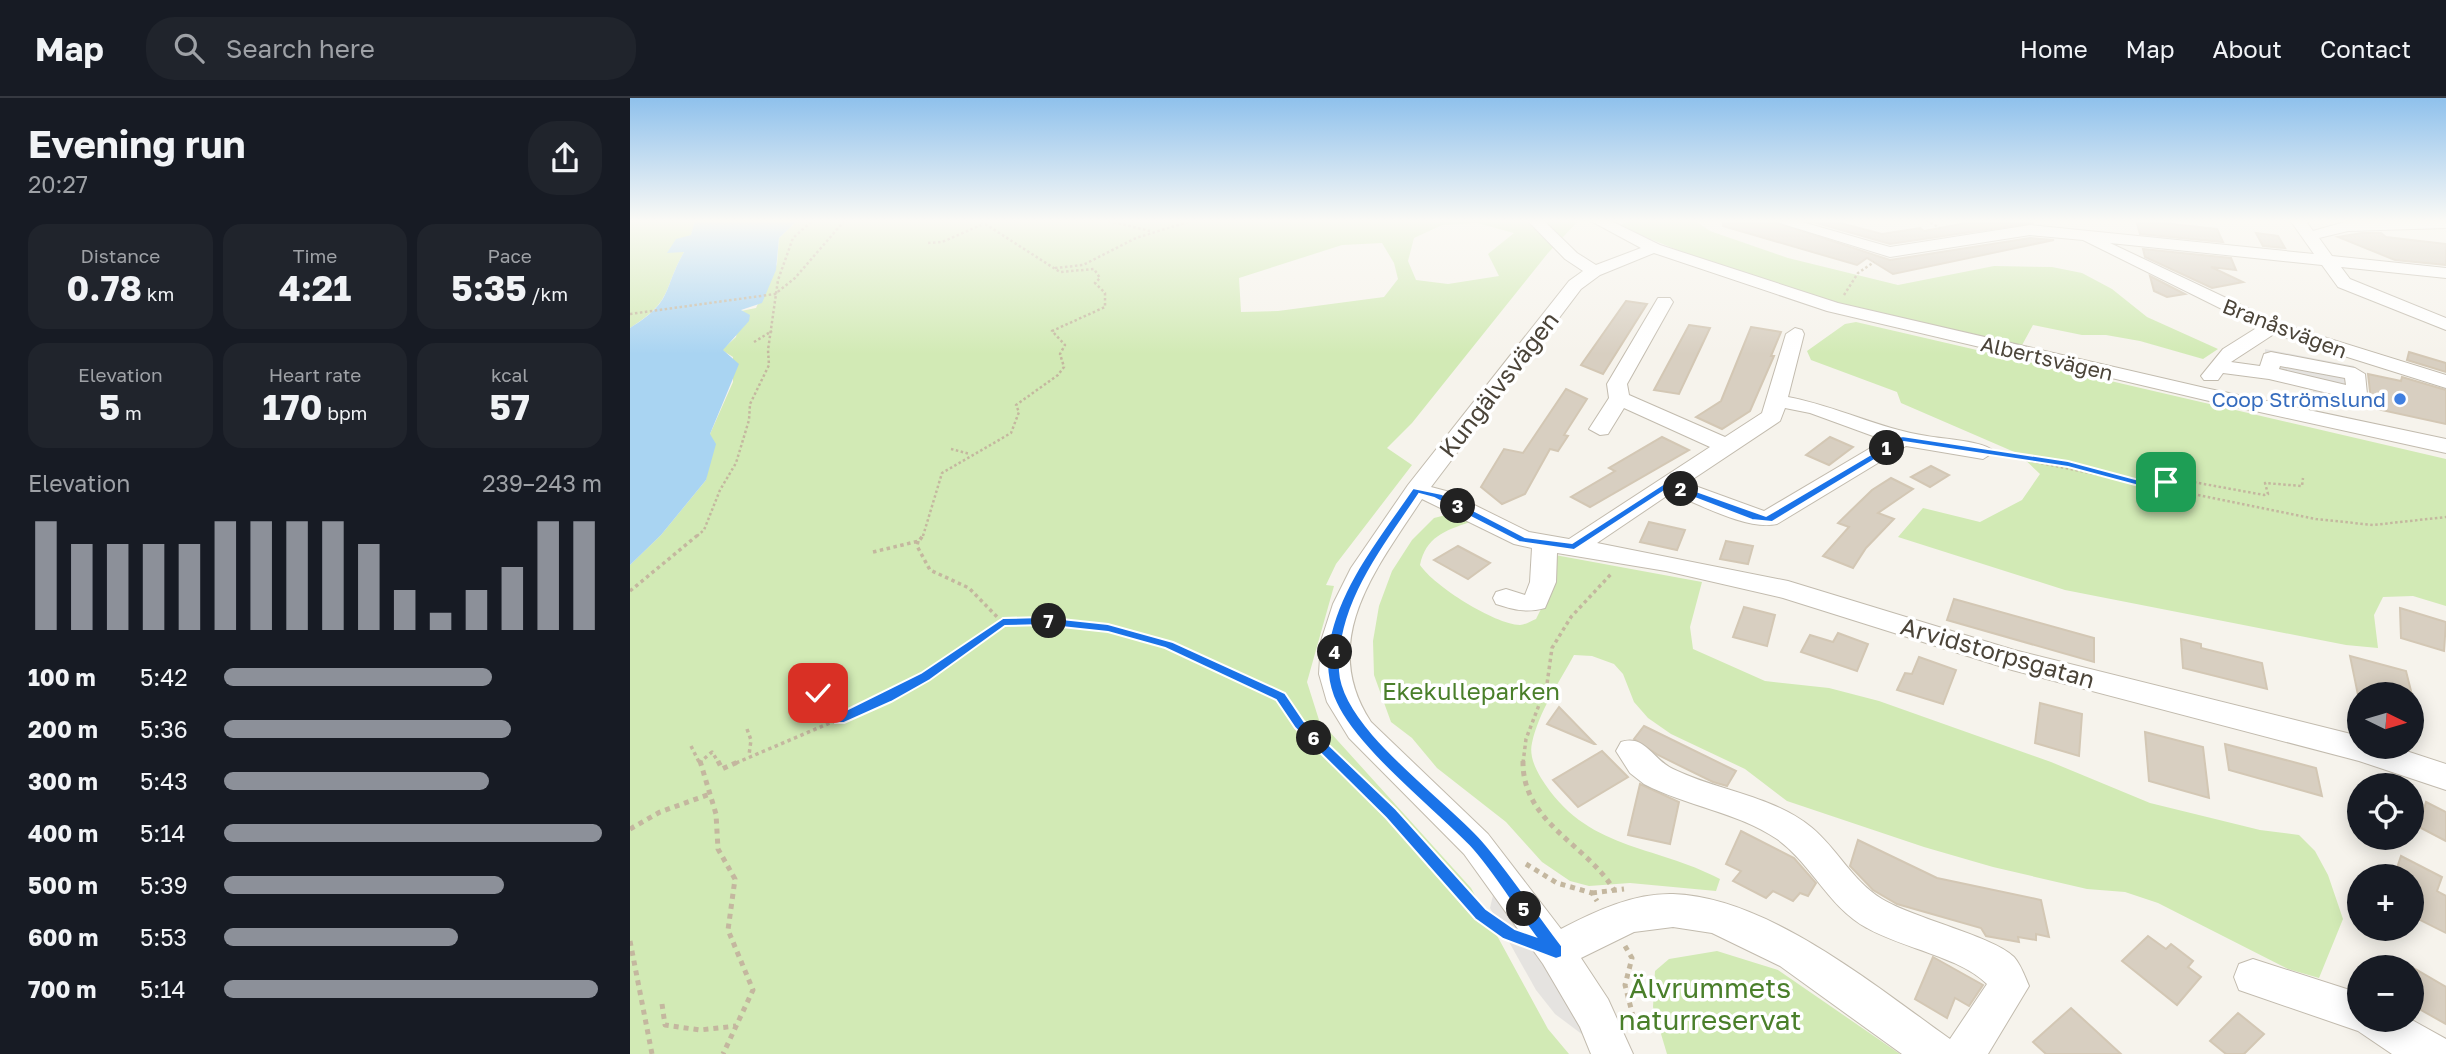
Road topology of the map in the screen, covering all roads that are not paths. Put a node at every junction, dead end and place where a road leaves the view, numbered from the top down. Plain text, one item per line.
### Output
1 (1584, 265) edge
2 (1611, 265) edge
3 (1704, 265) edge
4 (2142, 265) edge
5 (2328, 265) edge
6 (2373, 265) edge
7 (1594, 271) junction
8 (2446, 273) edge
9 (1664, 302) dead end
10 (2446, 324) edge
11 (2272, 327) junction
12 (1796, 334) dead end
13 (2217, 366) junction
14 (2269, 373) dead end
15 (2446, 382) edge
16 (2205, 394) junction
17 (1619, 398) junction
18 (1777, 401) junction
19 (1600, 429) dead end
20 (1902, 439) junction
21 (1726, 446) junction
22 (2446, 446) edge
23 (1983, 452) road end
24 (1668, 484) junction
25 (1416, 490) junction
26 (1545, 544) junction
27 (1574, 547) junction
28 (1506, 598) dead end
29 (1632, 751) dead end
30 (2446, 777) edge
31 (1556, 952) junction
32 (2253, 977) dead end
33 (2347, 1008) edge
34 (2393, 1032) edge
35 (1626, 1049) edge
36 (1937, 1054) edge
37 (1964, 1054) edge
38 (2431, 1054) edge

1 - 7 street
2 - 7 street, Kungälvsvägen
3 - 16 street, Albertsvägen
4 - 11 street, Branåsvägen
5 - 10 street
6 - 8 street
7 - 25 street, Kungälvsvägen
9 - 17 street
11 - 13 street
11 - 15 street, Branåsvägen
12 - 18 street
13 - 14 street
13 - 16 street
16 - 22 street, Albertsvägen
17 - 19 street
17 - 21 street
18 - 20 street
18 - 21 street
20 - 23 street
20 - 24 street
21 - 24 street
24 - 27 street
25 - 26 street, Arvidstorpsgatan
25 - 31 street, Kungälvsvägen
26 - 27 street, Arvidstorpsgatan
26 - 28 street
27 - 30 street, Arvidstorpsgatan
29 - 37 street
31 - 35 street
31 - 36 street
32 - 33 street
34 - 38 street

